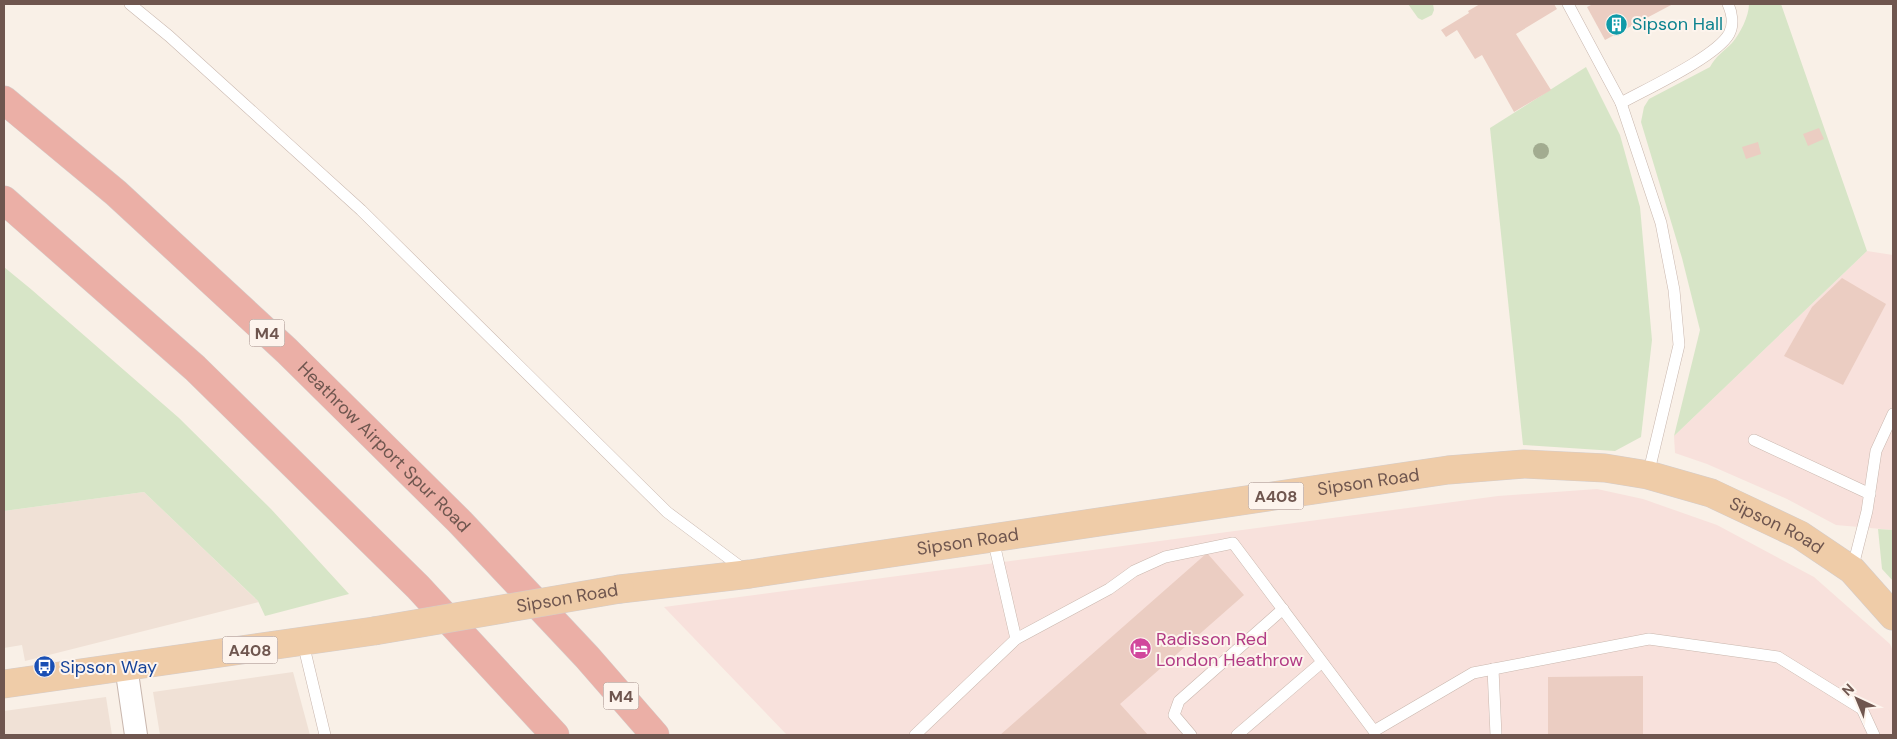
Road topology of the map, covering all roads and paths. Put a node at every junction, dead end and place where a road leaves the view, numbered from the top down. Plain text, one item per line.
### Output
1 (130, 4) edge
2 (1568, 4) edge
3 (1728, 4) edge
4 (4, 100) edge
5 (1621, 103) junction
6 (4, 200) edge
7 (1893, 414) edge
8 (1754, 440) dead end
9 (1648, 475) junction
10 (1870, 494) junction
11 (992, 539) junction
12 (1852, 570) junction
13 (750, 574) junction
14 (1283, 609) junction
15 (1892, 613) edge
16 (1016, 639) junction
17 (303, 642) junction
18 (1321, 663) junction
19 (126, 666) junction
20 (1493, 669) junction
21 (4, 684) edge
22 (1372, 734) edge
23 (136, 735) edge
24 (325, 735) edge
25 (555, 735) edge
26 (655, 735) edge
27 (915, 735) edge
28 (1191, 735) edge
29 (1237, 735) edge
30 (1496, 735) edge
31 (1874, 735) edge

1 - 13 lane
2 - 5 lane
3 - 5 lane
4 - 26 highway, Heathrow Airport Spur Road / M4
5 - 9 lane
6 - 25 highway
7 - 10 lane
8 - 10 lane
9 - 11 main road, Sipson Road / A408
9 - 12 main road, Sipson Road / A408
10 - 12 lane
11 - 13 main road, Sipson Road / A408
11 - 16 lane
12 - 15 main road, Sipson Road / A408
13 - 17 main road, Sipson Road / A408, bridge
14 - 16 lane
14 - 18 lane
14 - 28 lane
16 - 27 lane
17 - 19 main road, Sipson Road / A408
17 - 24 lane
18 - 22 lane
18 - 29 lane
19 - 21 main road, Sipson Road / A408
19 - 23 street
20 - 22 lane
20 - 30 lane
20 - 31 lane

